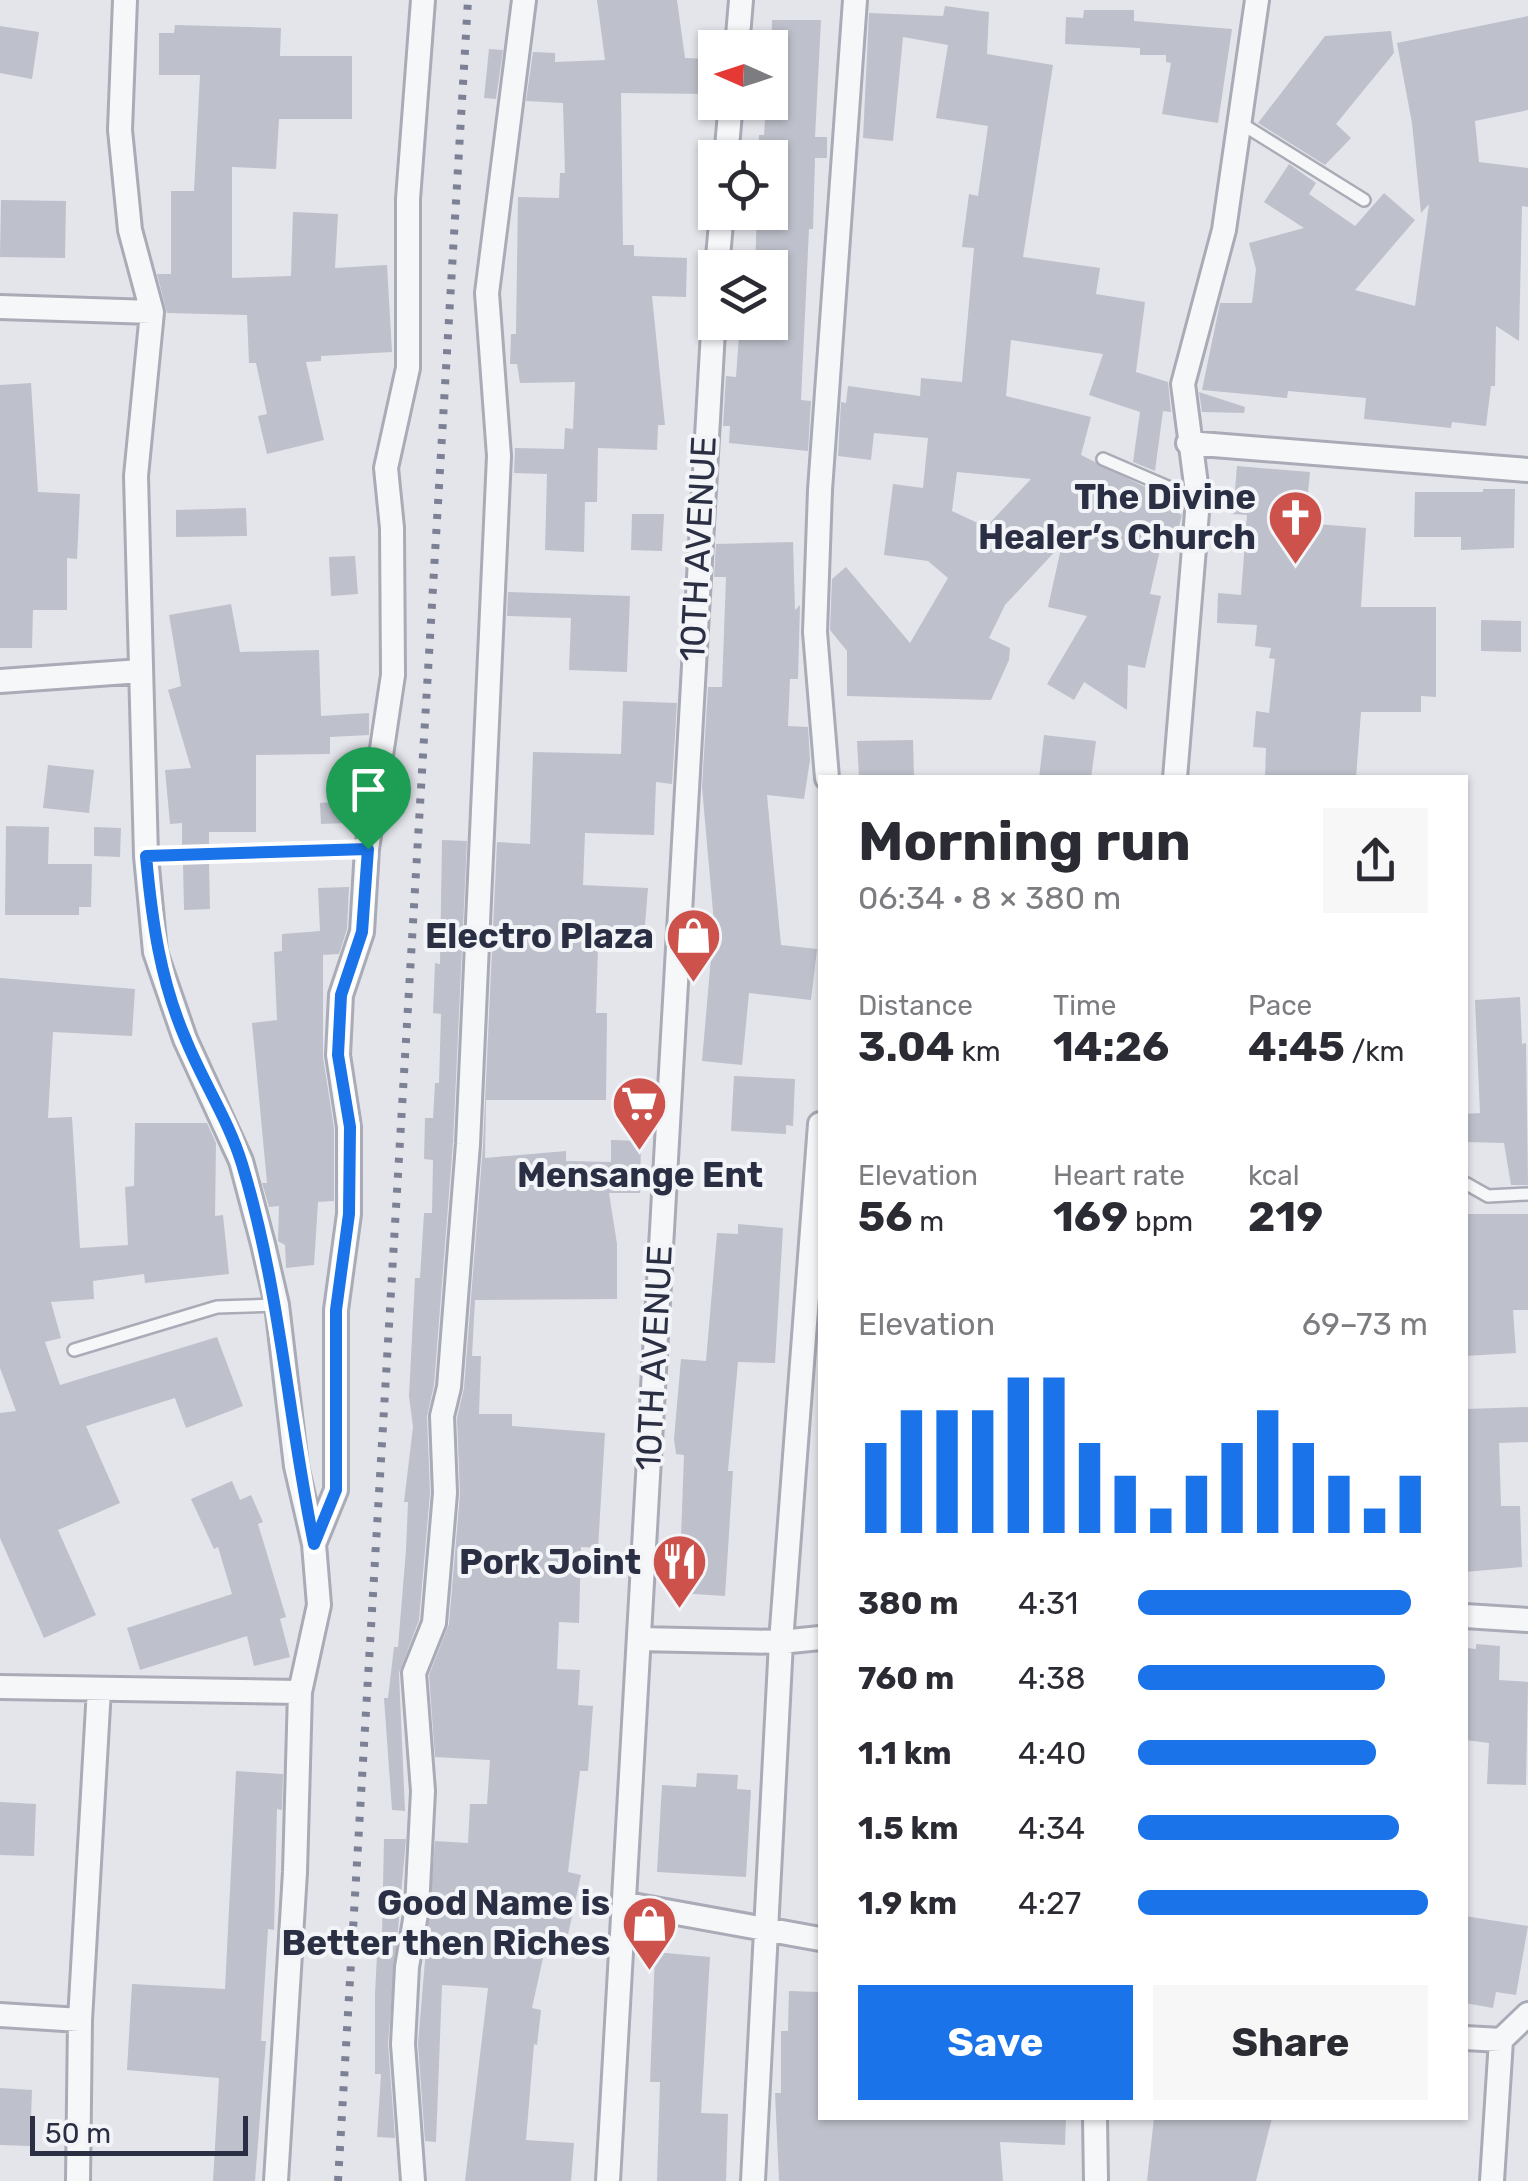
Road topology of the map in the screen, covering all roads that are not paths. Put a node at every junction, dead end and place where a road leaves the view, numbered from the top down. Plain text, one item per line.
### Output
1 (126, 0) edge
2 (423, 0) edge
3 (524, 0) edge
4 (742, 0) edge
5 (855, 0) edge
6 (1256, 0) edge
7 (739, 30) edge
8 (1242, 124) junction
9 (1364, 200) dead end
10 (0, 307) edge
11 (152, 312) junction
12 (713, 340) edge
13 (1188, 442) junction
14 (1103, 460) dead end
15 (1528, 470) edge
16 (1198, 500) junction
17 (142, 671) junction
18 (0, 681) edge
19 (827, 775) edge
20 (1175, 775) edge
21 (368, 849) junction
22 (146, 856) junction
23 (818, 1151) edge
24 (1468, 1185) edge
25 (1528, 1194) edge
26 (277, 1305) junction
27 (74, 1350) dead end
28 (314, 1544) junction
29 (1468, 1616) edge
30 (1528, 1620) edge
31 (818, 1638) edge
32 (639, 1639) junction
33 (781, 1642) junction
34 (0, 1686) edge
35 (99, 1690) junction
36 (300, 1692) junction
37 (627, 1904) junction
38 (769, 1928) junction
39 (818, 1940) edge
40 (1528, 2014) edge
41 (0, 2015) edge
42 (80, 2020) junction
43 (1468, 2038) edge
44 (1500, 2040) junction
45 (1095, 2120) edge
46 (78, 2181) edge
47 (276, 2181) edge
48 (413, 2181) edge
49 (608, 2181) edge
50 (754, 2181) edge
51 (1096, 2181) edge
52 (1492, 2181) edge

1 - 11 street
2 - 21 street
3 - 48 street
4 - 7 street
5 - 19 street
6 - 8 street
8 - 9 lane
8 - 13 street
10 - 11 street
11 - 17 street
12 - 32 street, 10TH AVENUE
13 - 15 street
13 - 16 street
14 - 16 lane
16 - 20 street
17 - 18 street
17 - 22 street
21 - 22 lane
21 - 28 street
22 - 26 street
23 - 33 street
24 - 25 lane
26 - 27 lane
26 - 28 street
28 - 36 street
29 - 30 street
31 - 33 street
32 - 33 street
32 - 37 street, 10TH AVENUE
33 - 38 street
34 - 35 street
35 - 36 street
35 - 42 street
36 - 47 street
37 - 38 street
37 - 49 street, 10TH AVENUE
38 - 39 street
38 - 50 street
40 - 44 street
41 - 42 street
42 - 46 street
43 - 44 street
44 - 52 street
45 - 51 street

